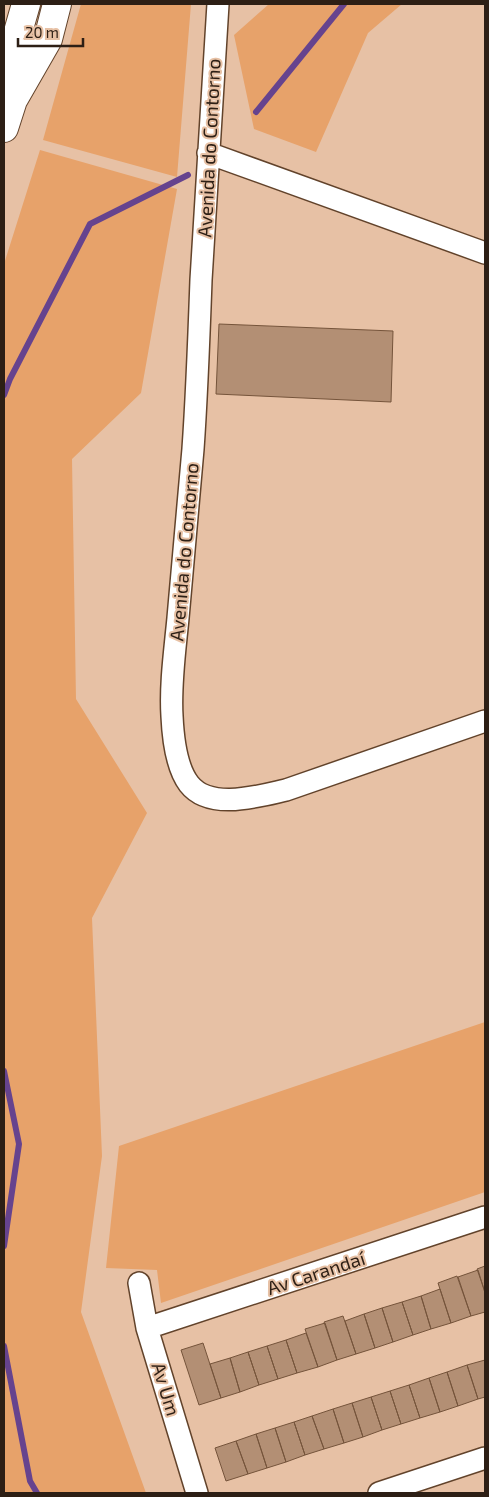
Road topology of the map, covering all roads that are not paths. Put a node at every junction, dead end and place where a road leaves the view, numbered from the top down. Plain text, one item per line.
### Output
1 (26, 4) edge
2 (58, 4) edge
3 (218, 4) edge
4 (11, 32) edge
5 (48, 39) junction
6 (13, 100) junction
7 (4, 128) edge
8 (208, 153) junction
9 (485, 253) edge
10 (485, 721) edge
11 (485, 1217) edge
12 (140, 1282) dead end
13 (147, 1328) junction
14 (485, 1458) edge
15 (197, 1493) edge
16 (379, 1493) edge

1 - 4 street
2 - 5 street
3 - 8 street, Avenida do Contorno
4 - 5 street
4 - 6 street
5 - 6 street
6 - 7 street
8 - 9 street
8 - 10 street, Avenida do Contorno
11 - 13 street, Av Carandaí
12 - 13 street, Av Um
13 - 15 street, Av Um
14 - 16 street

